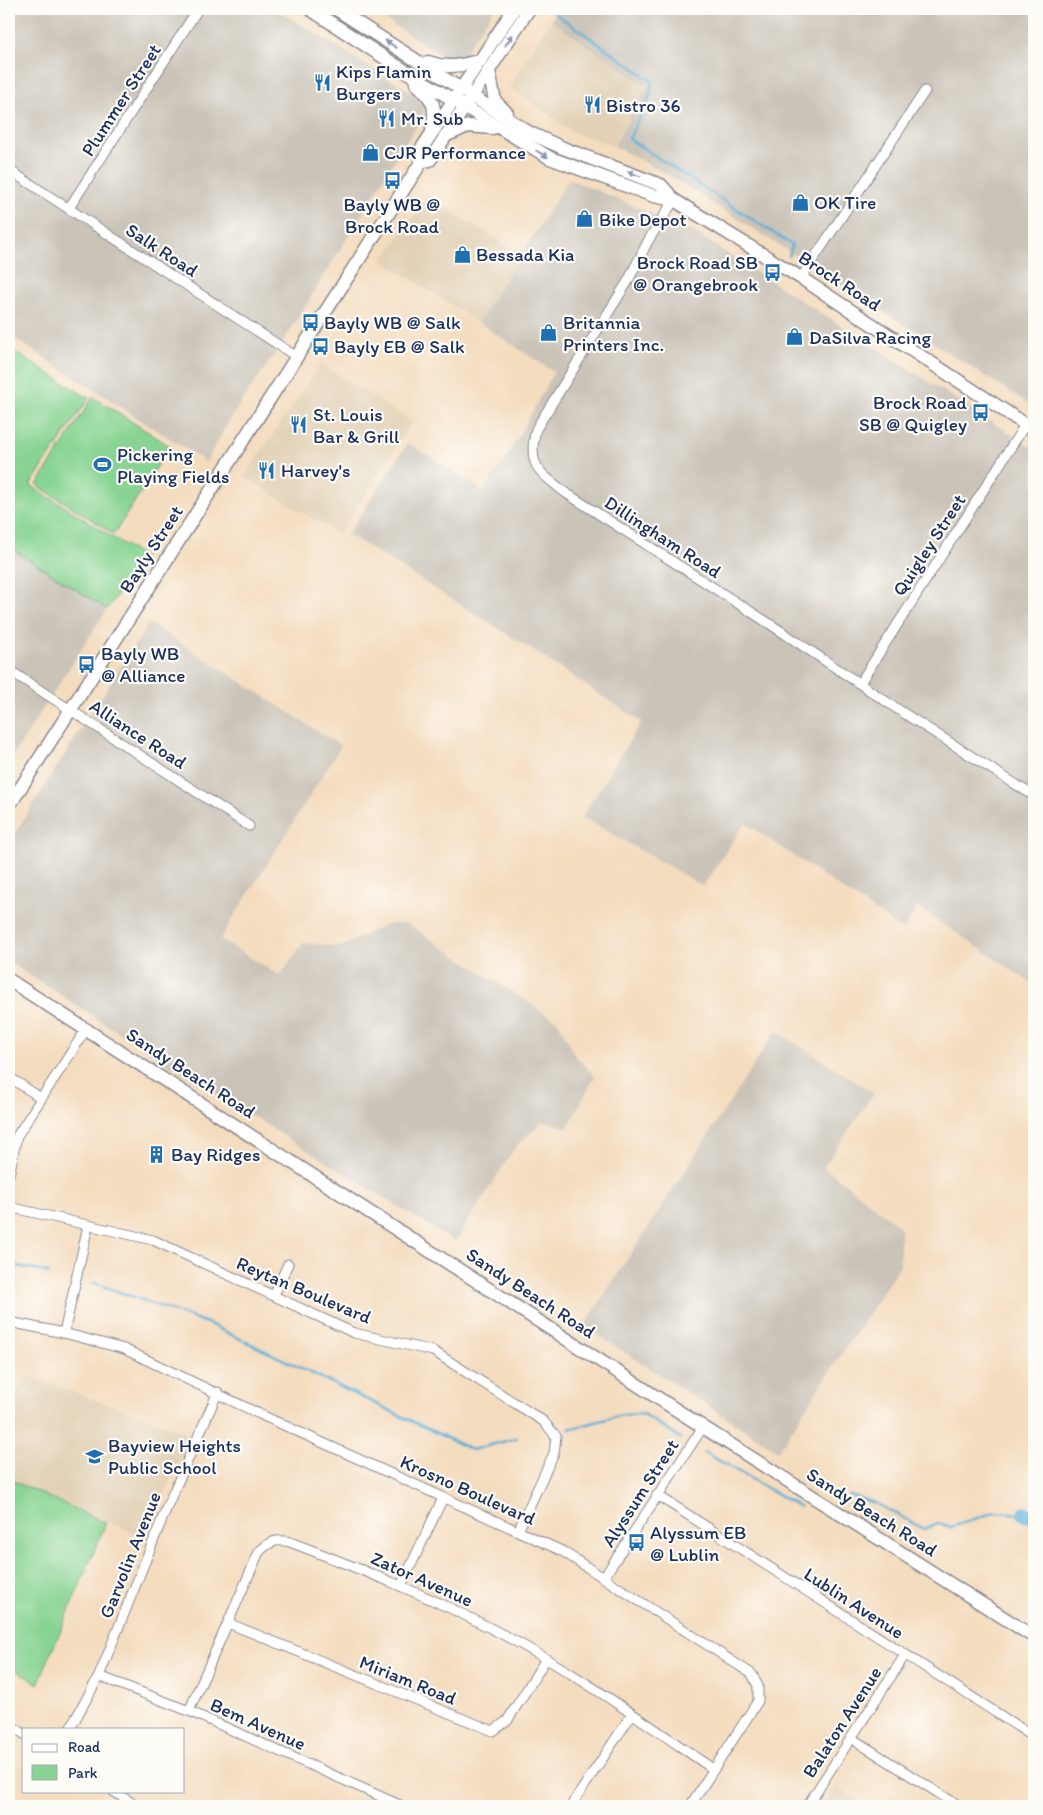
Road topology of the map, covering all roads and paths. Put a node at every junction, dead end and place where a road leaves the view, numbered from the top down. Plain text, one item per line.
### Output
1 (198, 9) edge
2 (310, 9) edge
3 (336, 9) edge
4 (514, 9) edge
5 (529, 9) edge
6 (408, 55) junction
7 (481, 60) junction
8 (397, 66) junction
9 (489, 71) junction
10 (925, 91) dead end
11 (467, 93) junction
12 (453, 100) junction
13 (464, 108) junction
14 (500, 130) junction
15 (530, 133) junction
16 (430, 135) junction
17 (445, 136) junction
18 (422, 161) junction
19 (9, 170) edge
20 (674, 200) junction
21 (69, 208) junction
22 (801, 278) junction
23 (297, 357) junction
24 (1030, 427) edge
25 (9, 670) edge
26 (860, 683) junction
27 (71, 709) junction
28 (1034, 796) edge
29 (9, 806) edge
30 (249, 826) dead end
31 (9, 980) edge
32 (87, 1028) junction
33 (9, 1077) edge
34 (41, 1098) junction
35 (9, 1175) edge
36 (9, 1207) edge
37 (88, 1226) junction
38 (288, 1264) dead end
39 (274, 1295) junction
40 (9, 1322) edge
41 (64, 1333) junction
42 (218, 1392) junction
43 (702, 1427) junction
44 (657, 1495) junction
45 (444, 1498) junction
46 (518, 1531) junction
47 (604, 1577) junction
48 (401, 1586) junction
49 (228, 1623) junction
50 (1034, 1637) edge
51 (905, 1655) junction
52 (546, 1659) junction
53 (99, 1676) junction
54 (189, 1711) junction
55 (632, 1714) junction
56 (9, 1724) edge
57 (71, 1728) edge
58 (22, 1733) edge
59 (1034, 1737) edge
60 (851, 1738) junction
61 (714, 1769) junction
62 (115, 1792) edge
63 (136, 1806) edge
64 (402, 1806) edge
65 (571, 1806) edge
66 (690, 1806) edge
67 (807, 1806) edge
68 (959, 1806) edge

1 - 21 street, Plummer Street
2 - 8 main road, Brock Road
6 -> 3 main road, Brock Road
4 - 7 main road, Bayly Street
9 -> 5 main road, Bayly Street
6 - 7 main road
6 - 11 main road, Brock Road
7 - 11 main road, Bayly Street
8 - 12 main road, Brock Road
8 - 16 main road
9 - 11 main road, Bayly Street
9 - 15 main road
10 - 22 street
11 - 12 main road, Bayly Street
11 - 13 main road, Bayly Street
11 - 15 main road, Brock Road
12 - 13 main road, Brock Road
12 - 16 main road, Bayly Street
13 - 14 main road, Brock Road
13 - 17 main road, Bayly Street
14 - 17 main road
14 -> 20 main road, Brock Road
20 -> 15 main road, Brock Road
16 - 18 main road, Bayly Street
17 - 18 main road, Bayly Street
18 - 23 main road, Bayly Street
19 - 21 street, Salk Road
20 - 22 main road, Brock Road
20 - 26 street, Dillingham Road
21 - 23 street, Salk Road
22 - 24 main road, Brock Road
23 - 27 main road, Bayly Street
24 - 26 street, Quigley Street
25 - 27 street, Alliance Road
26 - 28 street, Dillingham Road
27 - 29 main road, Bayly Street
27 - 30 street, Alliance Road
31 - 32 main road, Sandy Beach Road
32 - 34 street
32 - 43 main road, Sandy Beach Road
33 - 34 street
34 - 35 street
36 - 37 street, Reytan Boulevard
37 - 39 street, Reytan Boulevard
37 - 41 street
38 - 39 street
39 - 46 street, Reytan Boulevard
40 - 41 street, Krosno Boulevard
41 - 42 street, Krosno Boulevard
42 - 45 street, Krosno Boulevard
42 - 53 street, Garvolin Avenue
43 - 44 street, Alyssum Street
43 - 50 main road, Sandy Beach Road
44 - 47 street, Alyssum Street
44 - 51 street, Lublin Avenue
45 - 46 street, Krosno Boulevard
45 - 48 street
46 - 47 street, Krosno Boulevard
47 - 61 street, Krosno Boulevard
48 - 49 street, Zator Avenue
48 - 52 street, Zator Avenue
49 - 52 street, Miriam Road
49 - 54 street, Zator Avenue
51 - 59 street, Lublin Avenue
51 - 60 street, Balaton Avenue
52 - 55 street, Zator Avenue
53 - 54 street, Bem Avenue
53 - 57 street, Garvolin Avenue
54 - 64 street, Bem Avenue
55 - 61 street, Zator Avenue
55 - 65 street
56 - 58 street
60 - 67 street, Balaton Avenue
60 - 68 street
61 - 66 street, Krosno Boulevard
62 - 63 street

